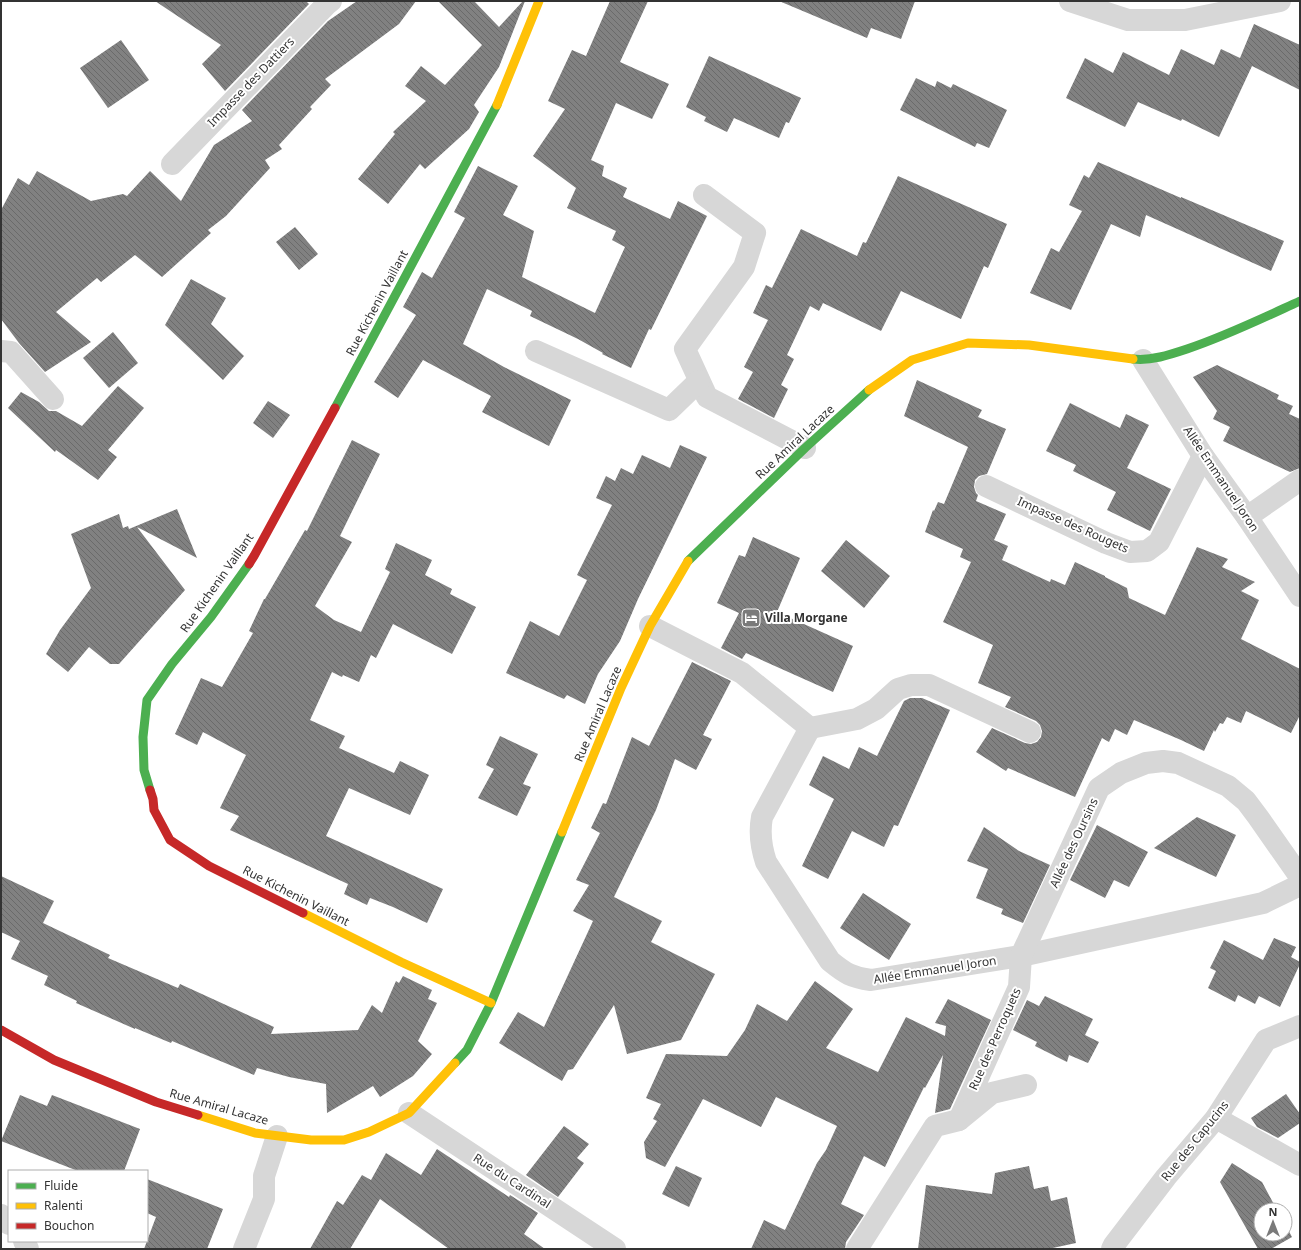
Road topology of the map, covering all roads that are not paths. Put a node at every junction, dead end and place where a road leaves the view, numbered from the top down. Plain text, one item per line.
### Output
1 (331, 1) edge
2 (539, 1) edge
3 (1070, 1) edge
4 (1280, 1) edge
5 (172, 164) dead end
6 (704, 194) dead end
7 (1300, 301) edge
8 (536, 351) dead end
9 (1, 352) edge
10 (1143, 360) junction
11 (699, 381) junction
12 (53, 399) dead end
13 (805, 448) junction
14 (1203, 456) junction
15 (1300, 480) edge
16 (986, 486) dead end
17 (1247, 517) junction
18 (1300, 596) edge
19 (650, 626) junction
20 (810, 728) junction
21 (1030, 732) dead end
22 (1300, 877) edge
23 (1300, 885) edge
24 (1021, 956) junction
25 (491, 1003) junction
26 (1300, 1026) edge
27 (1, 1030) edge
28 (1026, 1085) dead end
29 (409, 1113) junction
30 (1216, 1118) junction
31 (959, 1120) junction
32 (277, 1136) junction
33 (1300, 1165) edge
34 (1, 1215) edge
35 (8, 1223) edge
36 (244, 1249) edge
37 (615, 1249) edge
38 (857, 1249) edge
39 (1112, 1249) edge

1 - 5 street, Impasse des Dattiers
2 - 25 street, Rue Kichenin Vaillant
3 - 4 street
6 - 11 street
7 - 10 street, Rue Amiral Lacaze
8 - 11 street
9 - 12 street
10 - 13 street, Rue Amiral Lacaze
10 - 14 street, Allée Emmanuel Joron
11 - 13 street
13 - 19 street, Rue Amiral Lacaze
14 - 16 street, Impasse des Rougets
14 - 17 street, Allée Emmanuel Joron
15 - 17 street
17 - 18 street, Allée Emmanuel Joron
19 - 20 street
19 - 25 street, Rue Amiral Lacaze
20 - 21 street
20 - 24 street, Allée Emmanuel Joron
22 - 24 street, Allée des Oursins
23 - 24 street, Allée Emmanuel Joron
24 - 31 street, Rue des Perroquets
25 - 29 street, Rue Amiral Lacaze
26 - 30 street, Rue des Capucins
27 - 32 street, Rue Amiral Lacaze
28 - 31 street, Rue des Perroquets
29 - 32 street, Rue Amiral Lacaze
29 - 37 street, Rue du Cardinal
30 - 33 street
30 - 39 street, Rue des Capucins
31 - 38 street, Rue des Perroquets
32 - 36 street
34 - 35 street

